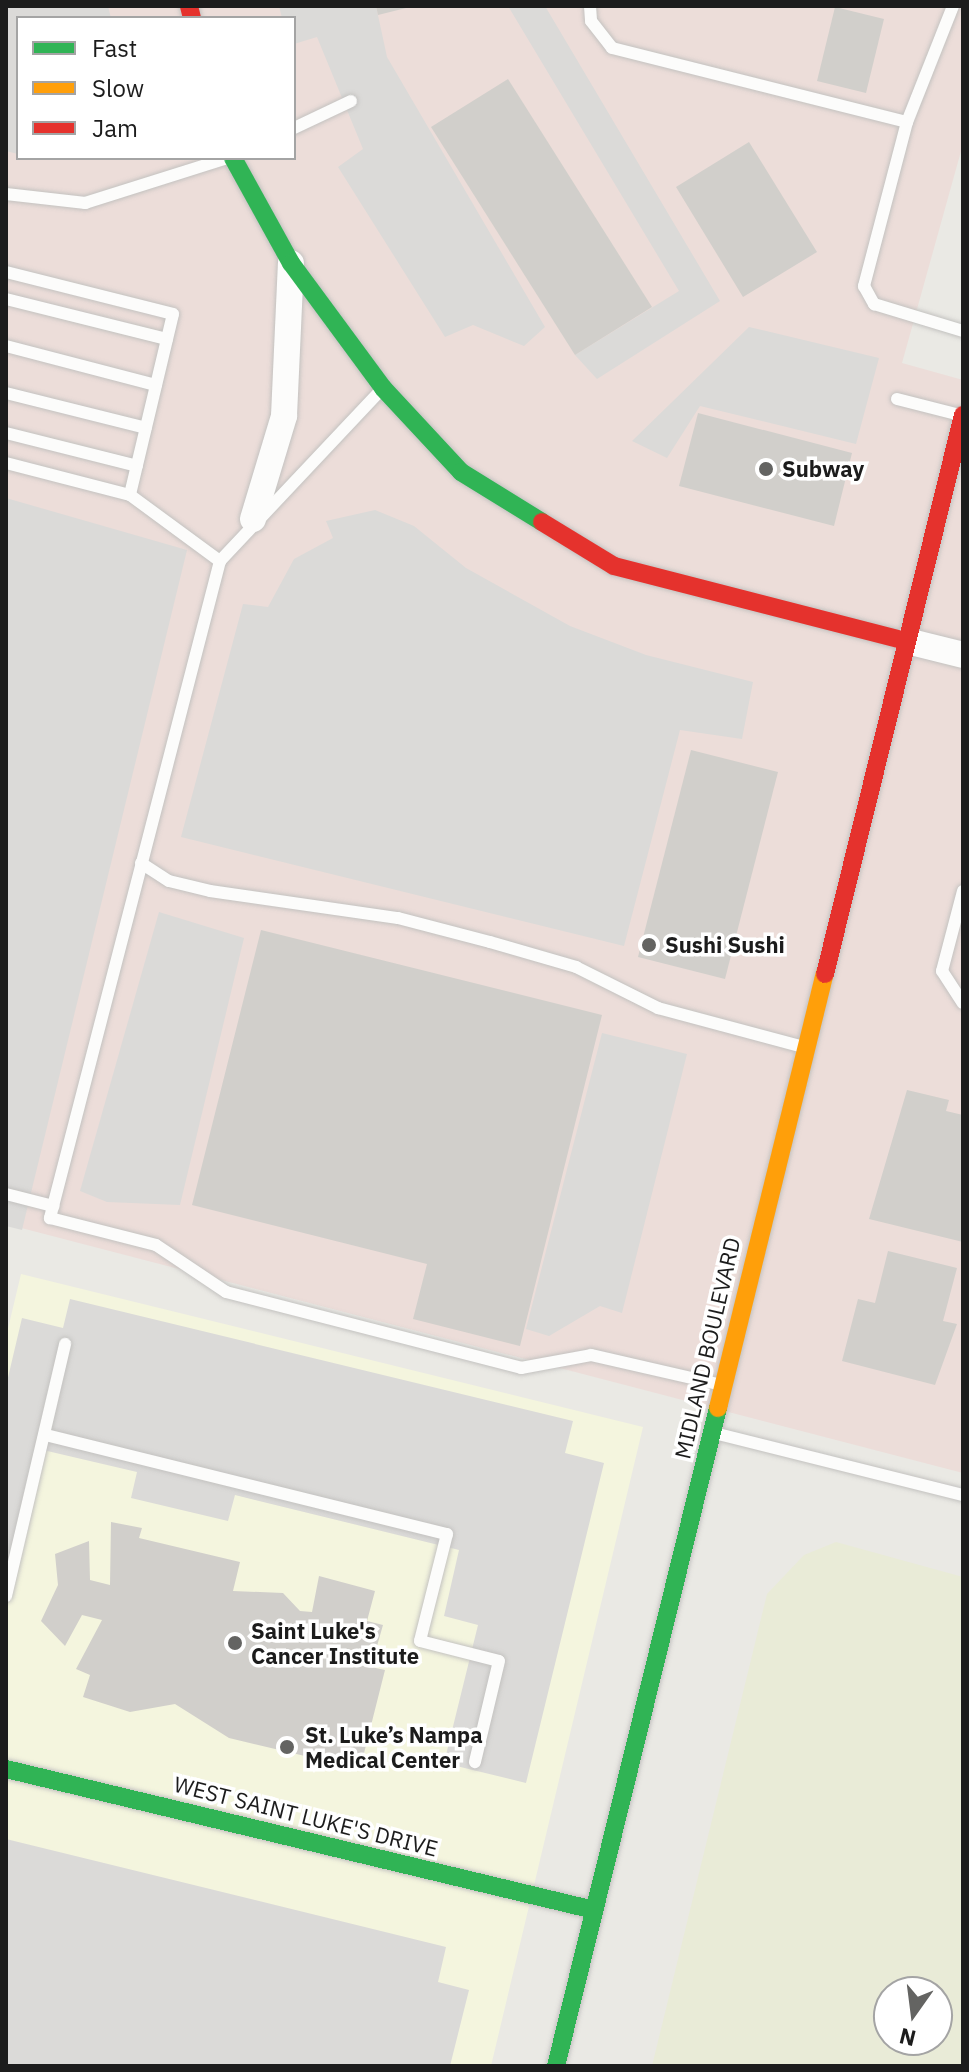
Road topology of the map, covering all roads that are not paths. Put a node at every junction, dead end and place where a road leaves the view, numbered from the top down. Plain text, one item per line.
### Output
1 (590, 6) edge
2 (953, 6) edge
3 (351, 101) dead end
4 (907, 122) junction
5 (296, 127) edge
6 (224, 160) edge
7 (231, 160) edge
8 (6, 194) edge
9 (291, 263) junction
10 (6, 272) edge
11 (6, 299) edge
12 (963, 331) edge
13 (167, 339) junction
14 (6, 346) edge
15 (156, 385) junction
16 (383, 388) junction
17 (6, 393) edge
18 (897, 399) dead end
19 (963, 415) edge
20 (146, 428) junction
21 (6, 433) edge
22 (6, 463) edge
23 (137, 466) junction
24 (130, 495) junction
25 (253, 519) junction
26 (220, 561) junction
27 (907, 641) junction
28 (963, 655) edge
29 (141, 863) junction
30 (963, 891) edge
31 (963, 1003) edge
32 (805, 1047) junction
33 (6, 1194) edge
34 (53, 1206) junction
35 (65, 1344) dead end
36 (722, 1385) junction
37 (712, 1433) junction
38 (46, 1435) junction
39 (963, 1495) edge
40 (6, 1596) edge
41 (475, 1762) dead end
42 (6, 1769) edge
43 (594, 1910) junction
44 (556, 2066) edge

1 - 4 lane
2 - 4 lane
3 - 5 lane
4 - 12 lane
6 - 8 lane
7 - 9 main road
9 - 16 main road
9 - 25 street
10 - 13 lane
11 - 13 lane
13 - 15 lane
14 - 15 lane
15 - 20 lane
16 - 25 lane
16 - 27 main road
17 - 20 lane
18 - 19 lane
19 - 27 main road, MIDLAND BOULEVARD
20 - 23 lane
21 - 23 lane
22 - 24 lane
23 - 24 lane
24 - 26 lane
25 - 26 lane
26 - 29 lane
27 - 28 street
27 - 32 main road, MIDLAND BOULEVARD
29 - 32 lane
29 - 34 lane
30 - 31 lane
32 - 36 main road, MIDLAND BOULEVARD
33 - 34 lane
34 - 36 lane
35 - 38 lane
36 - 37 main road, MIDLAND BOULEVARD
37 - 39 lane
37 - 43 main road, MIDLAND BOULEVARD
38 - 40 lane
38 - 41 lane
42 - 43 main road, WEST SAINT LUKE'S DRIVE
43 - 44 main road, MIDLAND BOULEVARD

